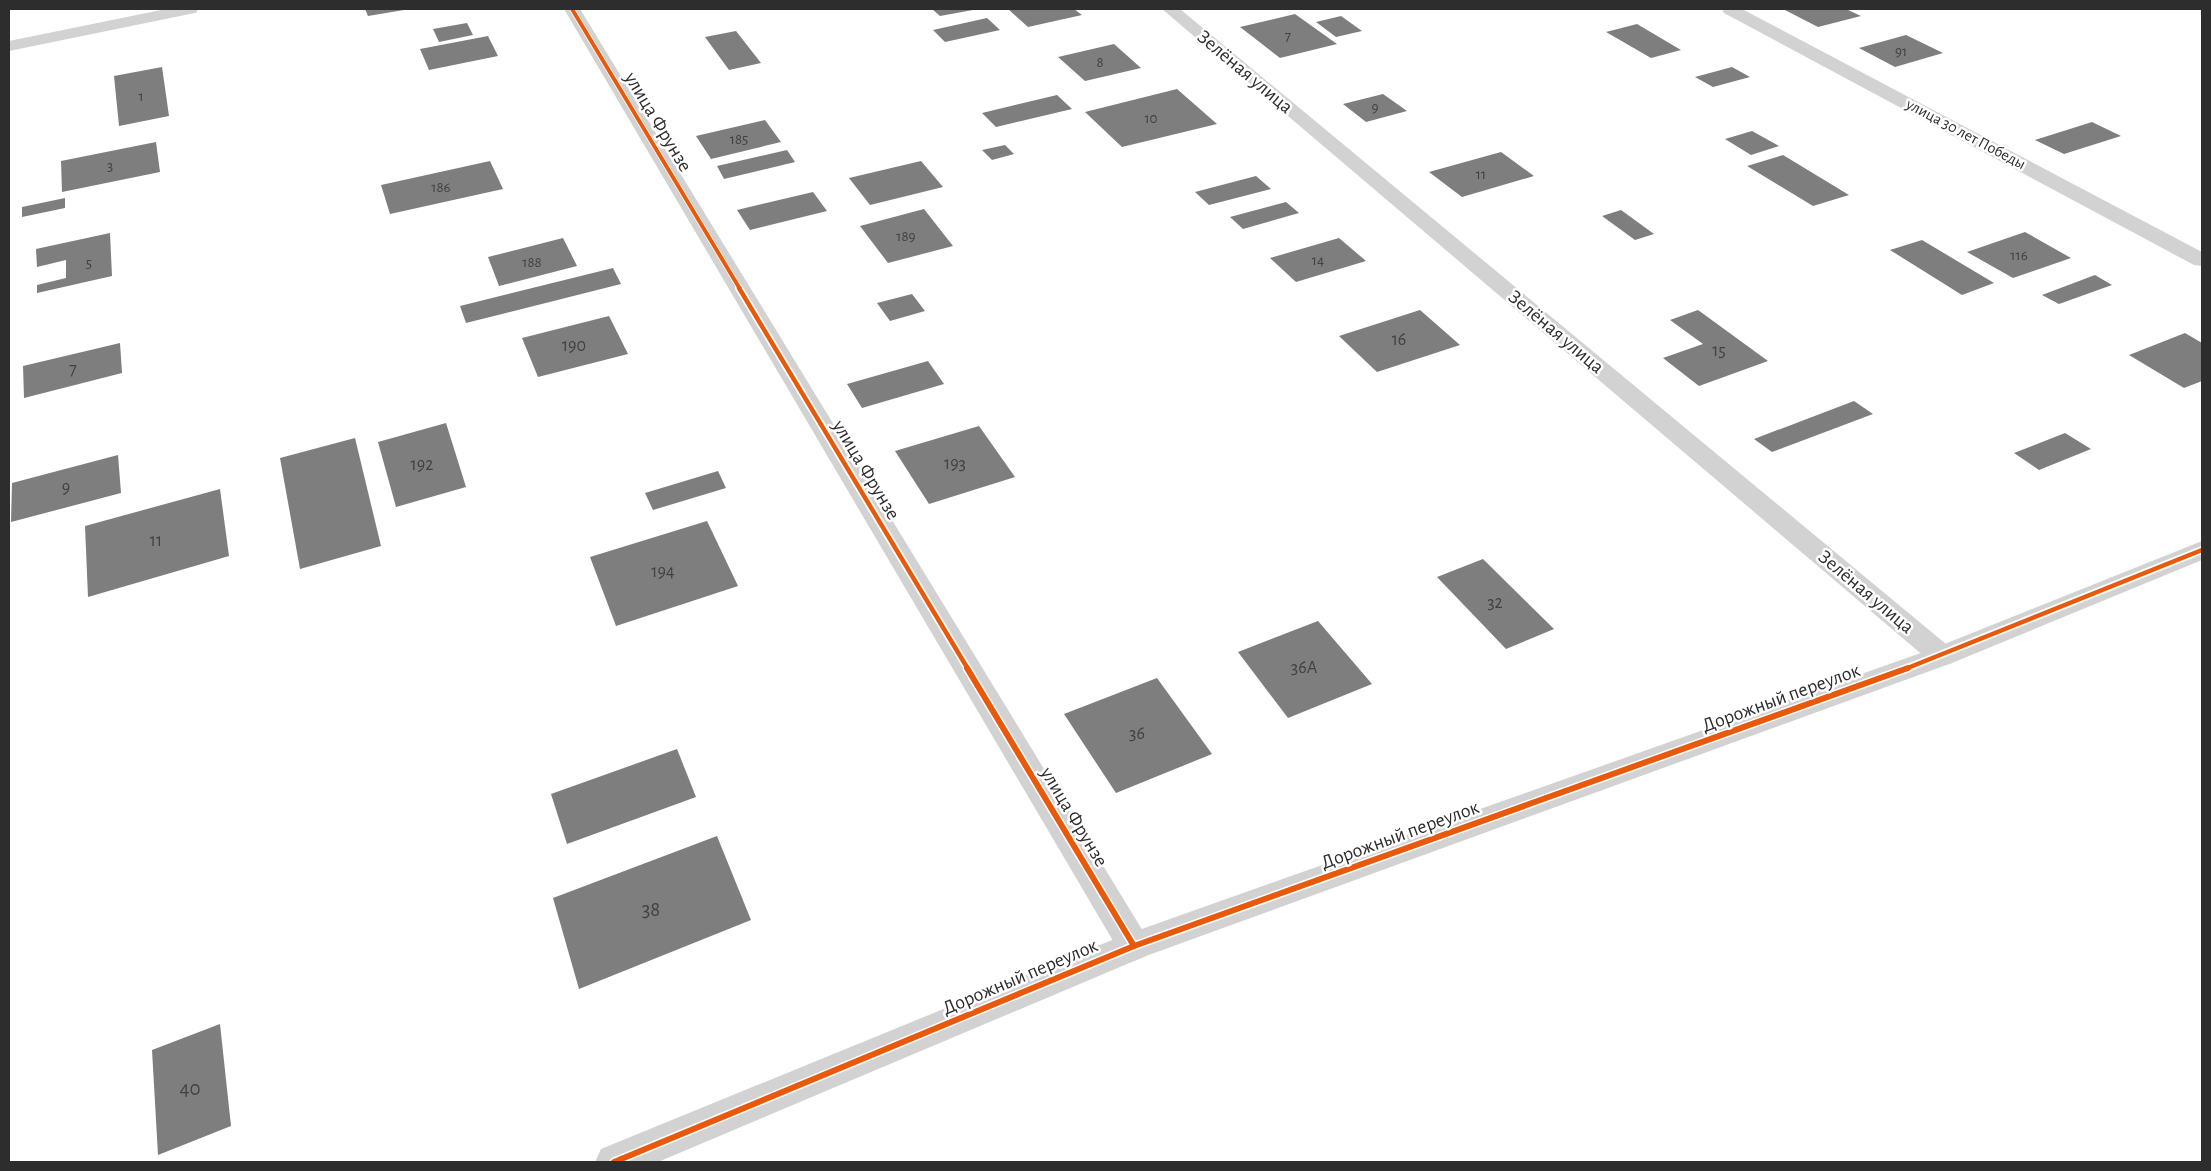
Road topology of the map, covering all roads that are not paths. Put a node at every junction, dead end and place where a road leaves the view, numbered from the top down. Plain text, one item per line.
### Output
1 (190, 9) edge
2 (572, 9) edge
3 (1170, 9) edge
4 (1730, 9) edge
5 (9, 46) edge
6 (2202, 260) edge
7 (2202, 550) edge
8 (1942, 656) junction
9 (1134, 946) junction
10 (614, 1162) edge

1 - 5 street
2 - 9 street, улица Фрунзе
3 - 8 street, Зелёная улица
4 - 6 street, улица 30 лет Победы
7 - 8 street, Дорожный переулок
8 - 9 street, Дорожный переулок
9 - 10 street, Дорожный переулок

